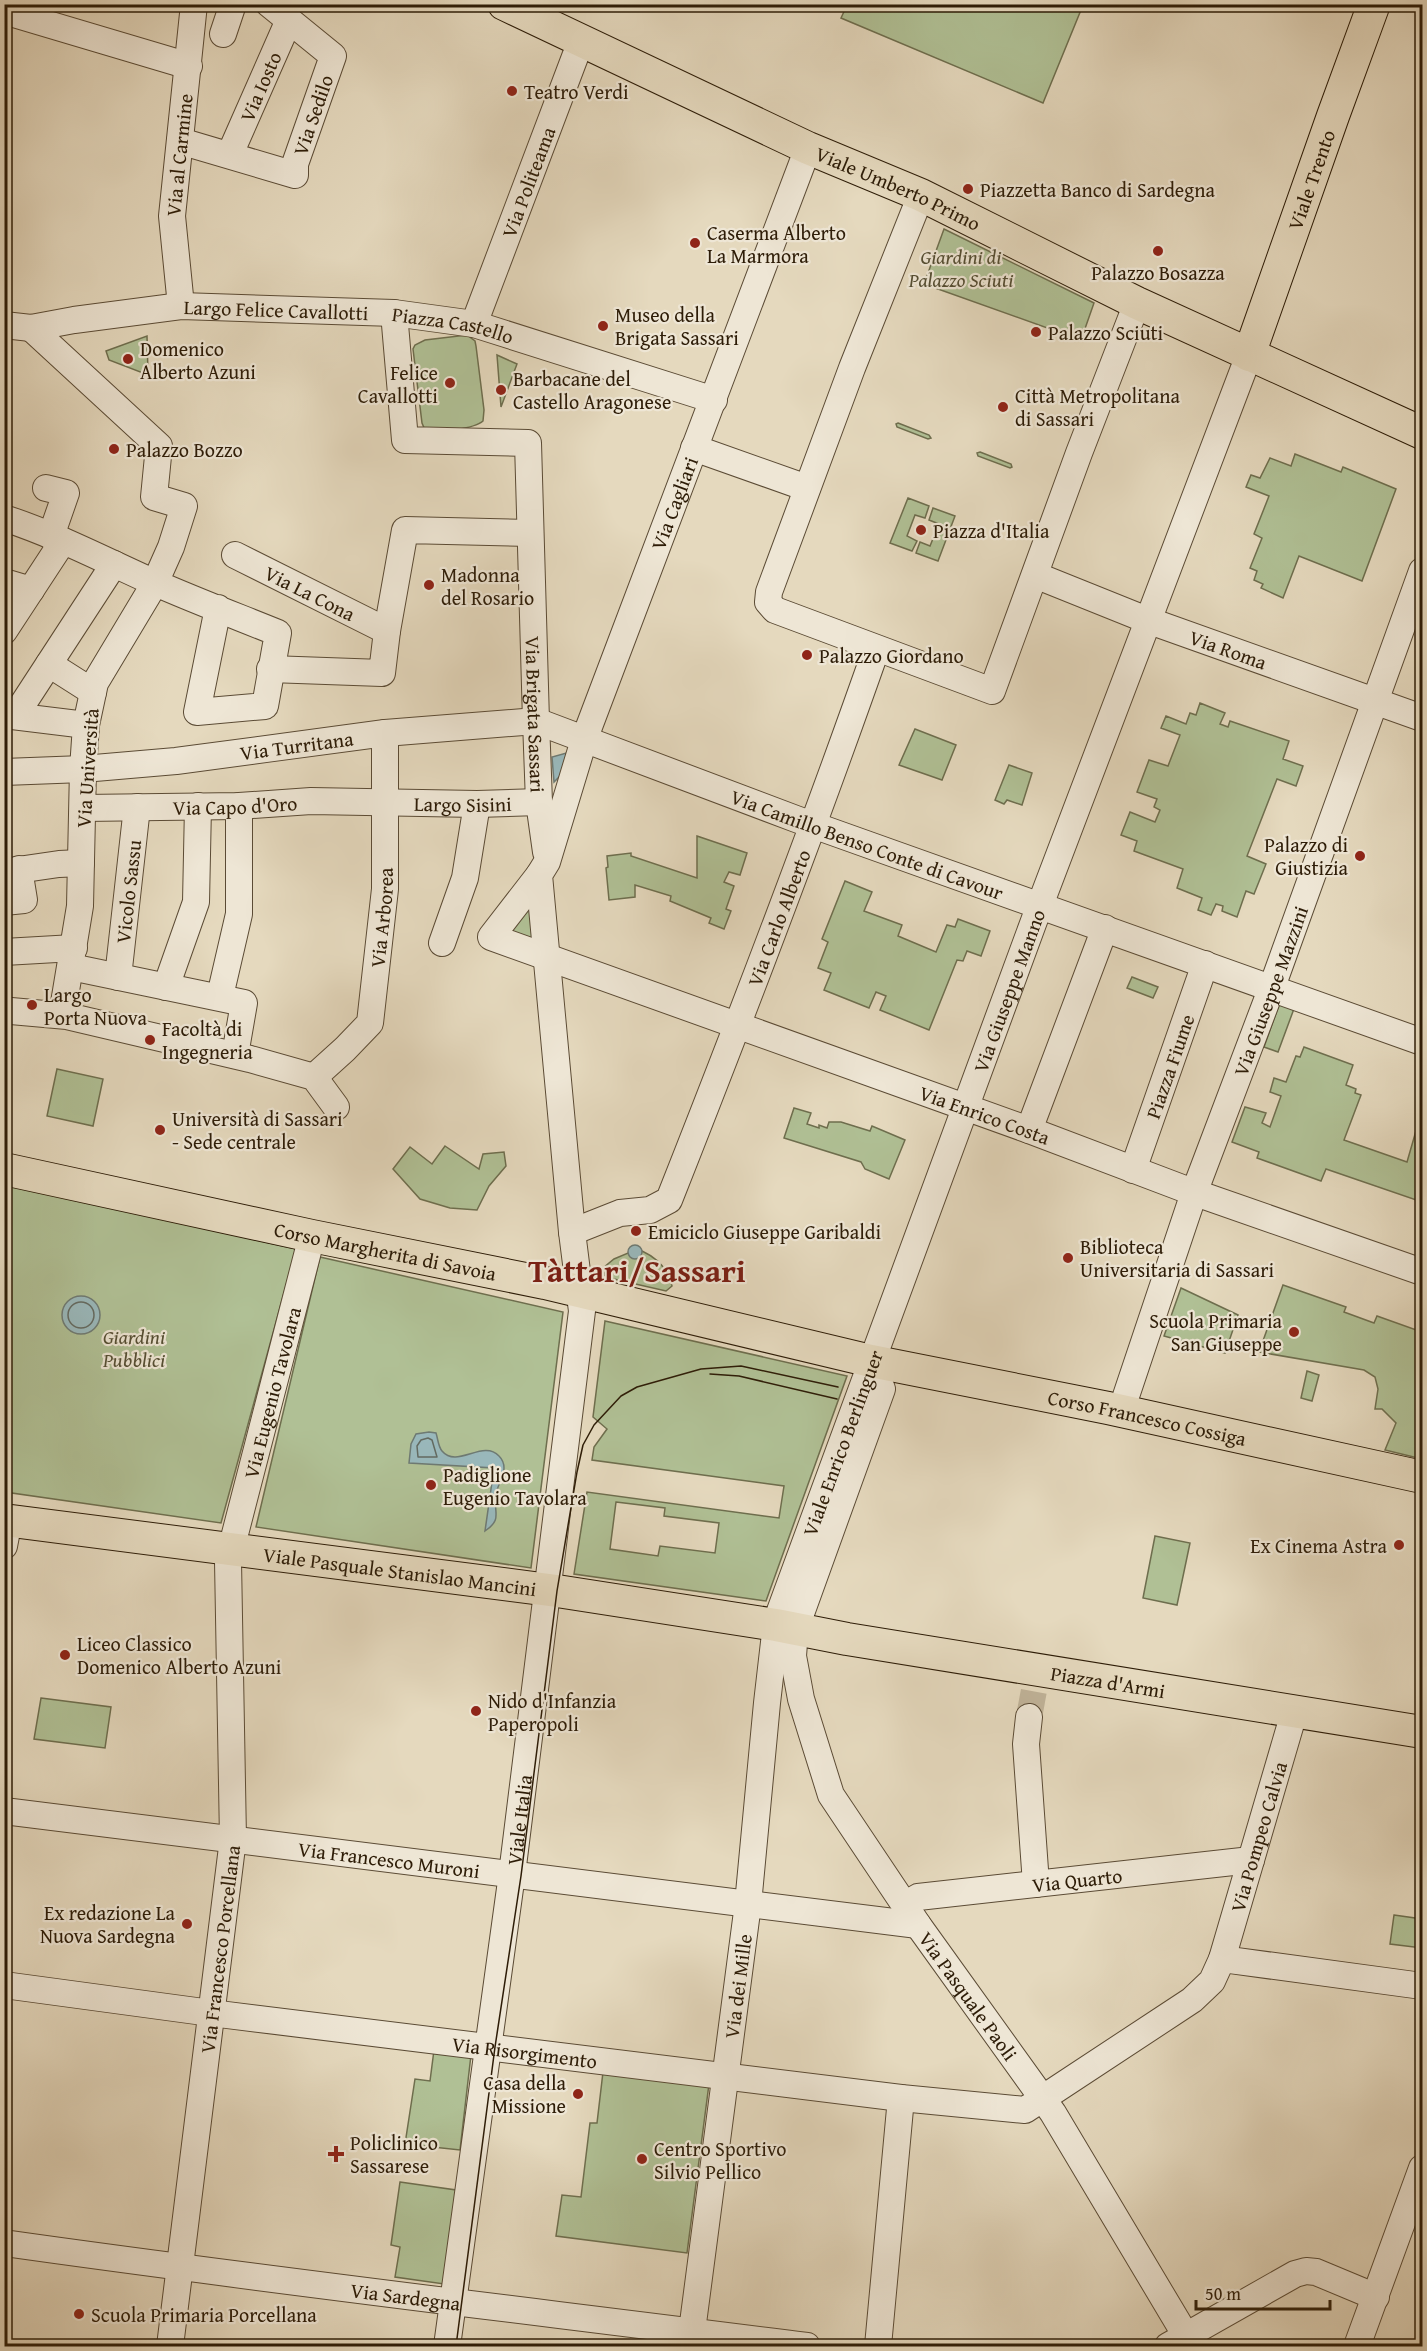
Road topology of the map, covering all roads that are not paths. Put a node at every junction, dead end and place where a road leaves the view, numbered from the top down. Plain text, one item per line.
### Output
1 (194, 4) edge
2 (233, 4) edge
3 (504, 4) edge
4 (1374, 4) edge
5 (4, 11) edge
6 (279, 12) edge
7 (223, 34) dead end
8 (582, 41) junction
9 (189, 66) junction
10 (180, 141) junction
11 (808, 148) junction
12 (230, 154) junction
13 (921, 195) junction
14 (1137, 303) junction
15 (170, 307) junction
16 (394, 313) junction
17 (474, 324) junction
18 (4, 325) edge
19 (31, 328) junction
20 (1249, 355) junction
21 (714, 400) junction
22 (1422, 433) edge
23 (528, 443) joint
24 (694, 448) junction
25 (46, 488) dead end
26 (807, 488) junction
27 (4, 518) edge
28 (530, 533) junction
29 (57, 539) junction
30 (235, 555) dead end
31 (114, 564) junction
32 (1422, 571) edge
33 (1035, 575) junction
34 (4, 582) edge
35 (155, 583) junction
36 (31, 590) junction
37 (218, 608) junction
38 (1147, 620) junction
39 (4, 631) edge
40 (387, 631) junction
41 (876, 650) junction
42 (49, 664) junction
43 (270, 669) junction
44 (93, 692) junction
45 (1374, 702) junction
46 (10, 716) edge
47 (1422, 718) edge
48 (536, 721) junction
49 (86, 725) junction
50 (385, 733) junction
51 (584, 740) junction
52 (83, 770) junction
53 (4, 772) edge
54 (539, 802) junction
55 (385, 803) junction
56 (477, 804) junction
57 (198, 806) junction
58 (239, 806) junction
59 (137, 807) junction
60 (83, 808) junction
61 (814, 825) junction
62 (81, 863) junction
63 (543, 868) junction
64 (11, 870) edge
65 (4, 902) edge
66 (1041, 904) junction
67 (1105, 928) junction
68 (442, 943) dead end
69 (4, 952) edge
70 (546, 957) junction
71 (73, 958) junction
72 (1205, 964) junction
73 (118, 977) junction
74 (166, 987) junction
75 (1272, 987) junction
76 (220, 996) junction
77 (4, 1013) edge
78 (62, 1015) junction
79 (739, 1026) junction
80 (1422, 1042) edge
81 (242, 1057) junction
82 (314, 1077) junction
83 (336, 1107) dead end
84 (966, 1108) junction
85 (1029, 1130) junction
86 (4, 1169) edge
87 (1133, 1170) junction
88 (1194, 1193) junction
89 (572, 1232) junction
90 (312, 1236) junction
91 (1422, 1272) edge
92 (545, 1283) junction
93 (579, 1292) junction
94 (871, 1360) junction
95 (1121, 1411) junction
96 (1422, 1476) edge
97 (6, 1529) edge
98 (232, 1550) junction
99 (548, 1590) junction
100 (786, 1627) junction
101 (801, 1699) junction
102 (767, 1703) junction
103 (1294, 1713) junction
104 (1029, 1716) tunnel mouth
105 (1422, 1732) edge
106 (4, 1811) edge
107 (233, 1839) junction
108 (1251, 1860) junction
109 (512, 1874) junction
110 (1036, 1884) junction
111 (748, 1905) junction
112 (912, 1914) junction
113 (1222, 1959) junction
114 (4, 1984) edge
115 (1422, 1986) edge
116 (211, 2013) junction
117 (487, 2046) junction
118 (724, 2076) junction
119 (901, 2098) junction
120 (1043, 2099) junction
121 (1422, 2168) edge
122 (4, 2243) edge
123 (178, 2268) junction
124 (1376, 2297) junction
125 (452, 2300) junction
126 (690, 2339) edge
127 (1182, 2343) edge
128 (170, 2346) edge
129 (447, 2346) edge
130 (807, 2346) edge
131 (878, 2346) edge
132 (1357, 2346) edge

1 - 9 street, Via al Carmine
2 - 7 street
3 - 8 main road, Viale Umberto Primo
4 - 20 main road, Viale Trento
5 - 9 street
6 - 12 street, Via Iosto
6 - 12 street, Via Sedilo
8 - 11 main road, Viale Umberto Primo
8 - 17 street, Via Politeama
9 - 10 street, Via al Carmine
10 - 12 street
10 - 15 street, Via al Carmine
11 - 13 main road, Viale Umberto Primo
11 - 21 street, Via Cagliari
13 - 14 main road, Viale Umberto Primo
13 - 26 street
14 - 20 main road, Viale Umberto Primo
14 - 33 street
15 - 16 street, Largo Felice Cavallotti
15 - 19 street, Largo Felice Cavallotti
16 - 17 street, Piazza Castello
16 - 23 street, Piazza Castello
17 - 21 street, Piazza Castello
18 - 19 street, Largo Felice Cavallotti
19 - 35 street, Via Università
20 - 22 main road, Viale Umberto Primo
20 - 38 street, Via Giuseppe Manno
21 - 24 street, Via Cagliari
23 - 28 street, Via Brigata Sassari
24 - 26 street
24 - 51 street, Via Cagliari
25 - 29 street
26 - 41 street
27 - 29 street
28 - 40 street
28 - 48 street, Via Brigata Sassari
29 - 31 street
29 - 36 street
30 - 40 street, Via La Cona
31 - 35 street
31 - 42 street
32 - 45 street, Via Giuseppe Mazzini
33 - 38 street, Via Roma
33 - 41 street
34 - 36 street
35 - 37 street
35 - 44 street, Via Università
36 - 39 street
37 - 43 street
37 - 43 street
38 - 45 street, Via Roma
38 - 66 street, Via Giuseppe Manno
40 - 43 street
41 - 61 street, Via Carlo Alberto
42 - 44 street
42 - 46 street
44 - 49 street, Via Università
45 - 47 street, Via Roma
45 - 75 street, Via Giuseppe Mazzini
46 - 49 street
48 - 50 street, Via Turritana
48 - 51 street, Via Turritana
48 - 54 street, Via Brigata Sassari
49 - 52 street, Via Università
50 - 52 street, Via Turritana
50 - 55 street, Via Arborea
51 - 61 street, Via Camillo Benso Conte di Cavour
51 - 63 street, Via Cagliari
52 - 53 street, Via Turritana
52 - 60 street, Via Università
54 - 56 street, Largo Sisini
54 - 63 street, Via Brigata Sassari
55 - 56 street, Largo Sisini
55 - 58 street, Via Capo d'Oro
55 - 82 street, Via Arborea
56 - 68 street
57 - 58 street, Via Capo d'Oro
57 - 59 street, Via Capo d'Oro
57 - 74 street
58 - 76 street
59 - 60 street, Via Capo d'Oro
59 - 73 street, Vicolo Sassu
60 - 62 street, Via Università
61 - 66 street, Via Camillo Benso Conte di Cavour
61 - 79 street, Via Carlo Alberto
62 - 64 street
62 - 71 street, Via Università
63 - 70 street, Via Brigata Sassari
63 - 70 street
64 - 65 street
66 - 67 street, Via Camillo Benso Conte di Cavour
66 - 84 street, Via Giuseppe Manno
67 - 72 street, Via Camillo Benso Conte di Cavour
67 - 85 street
69 - 71 street
70 - 79 street, Via Enrico Costa
70 - 89 street, Via Brigata Sassari
71 - 73 street
71 - 78 street, Via Università
72 - 75 street, Via Camillo Benso Conte di Cavour
72 - 87 street, Piazza Fiume
73 - 74 street
74 - 76 street
75 - 80 street, Via Camillo Benso Conte di Cavour
75 - 88 street, Via Giuseppe Mazzini
76 - 81 street
77 - 78 street
78 - 81 street
79 - 84 street, Via Enrico Costa
79 - 89 street, Via Carlo Alberto
81 - 82 street
82 - 83 street
84 - 85 street, Via Enrico Costa
84 - 94 street, Via Giuseppe Manno
85 - 87 street, Via Enrico Costa
86 - 90 main road, Corso Margherita di Savoia
87 - 88 street, Via Enrico Costa
88 - 91 street, Via Enrico Costa
88 - 95 street, Via Giuseppe Mazzini
89 - 92 street
89 - 93 street
90 - 92 main road, Corso Margherita di Savoia
90 - 98 street, Via Eugenio Tavolara
92 - 93 main road, Corso Margherita di Savoia
93 - 94 main road, Corso Margherita di Savoia
93 - 99 street, Viale Italia
94 - 95 main road, Corso Francesco Cossiga
94 - 100 street, Viale Enrico Berlinguer
95 - 96 main road, Corso Francesco Cossiga
97 - 98 main road, Viale Pasquale Stanislao Mancini
98 - 99 main road, Viale Pasquale Stanislao Mancini
98 - 107 street, Via Francesco Porcellana
99 - 100 main road, Viale Pasquale Stanislao Mancini
99 - 109 street, Viale Italia
100 - 101 street, Via Pasquale Paoli
100 - 102 street, Via dei Mille
100 - 103 main road, Piazza d'Armi
101 - 102 street
101 - 112 street, Via Pasquale Paoli
102 - 111 street, Via dei Mille
103 - 105 main road, Piazza d'Armi
103 - 108 street, Via Pompeo Calvia
104 - 110 street
106 - 107 street, Via Francesco Muroni
107 - 109 street, Via Francesco Muroni
107 - 116 street, Via Francesco Porcellana
108 - 110 street, Via Quarto
108 - 113 street, Via Pompeo Calvia
109 - 111 street, Via Francesco Muroni
109 - 117 street, Viale Italia
110 - 112 street, Via Quarto
111 - 112 street, Via Francesco Muroni
111 - 118 street, Via dei Mille
112 - 120 street, Via Pasquale Paoli
113 - 115 street
113 - 120 street, Via Pompeo Calvia
114 - 116 street, Via Risorgimento
116 - 117 street, Via Risorgimento
116 - 123 street, Via Francesco Porcellana
117 - 118 street, Via Risorgimento
117 - 125 street, Viale Italia
118 - 119 street, Via Risorgimento
118 - 126 street, Via dei Mille
119 - 120 street, Via Risorgimento
119 - 131 street
120 - 127 street, Via Pasquale Paoli
121 - 124 street
122 - 123 street, Via Sardegna
123 - 125 street, Via Sardegna
123 - 128 street, Via Francesco Porcellana
124 - 127 street
124 - 132 street
125 - 126 street, Via Sardegna
125 - 129 street, Viale Italia
126 - 130 street, Via Sardegna

